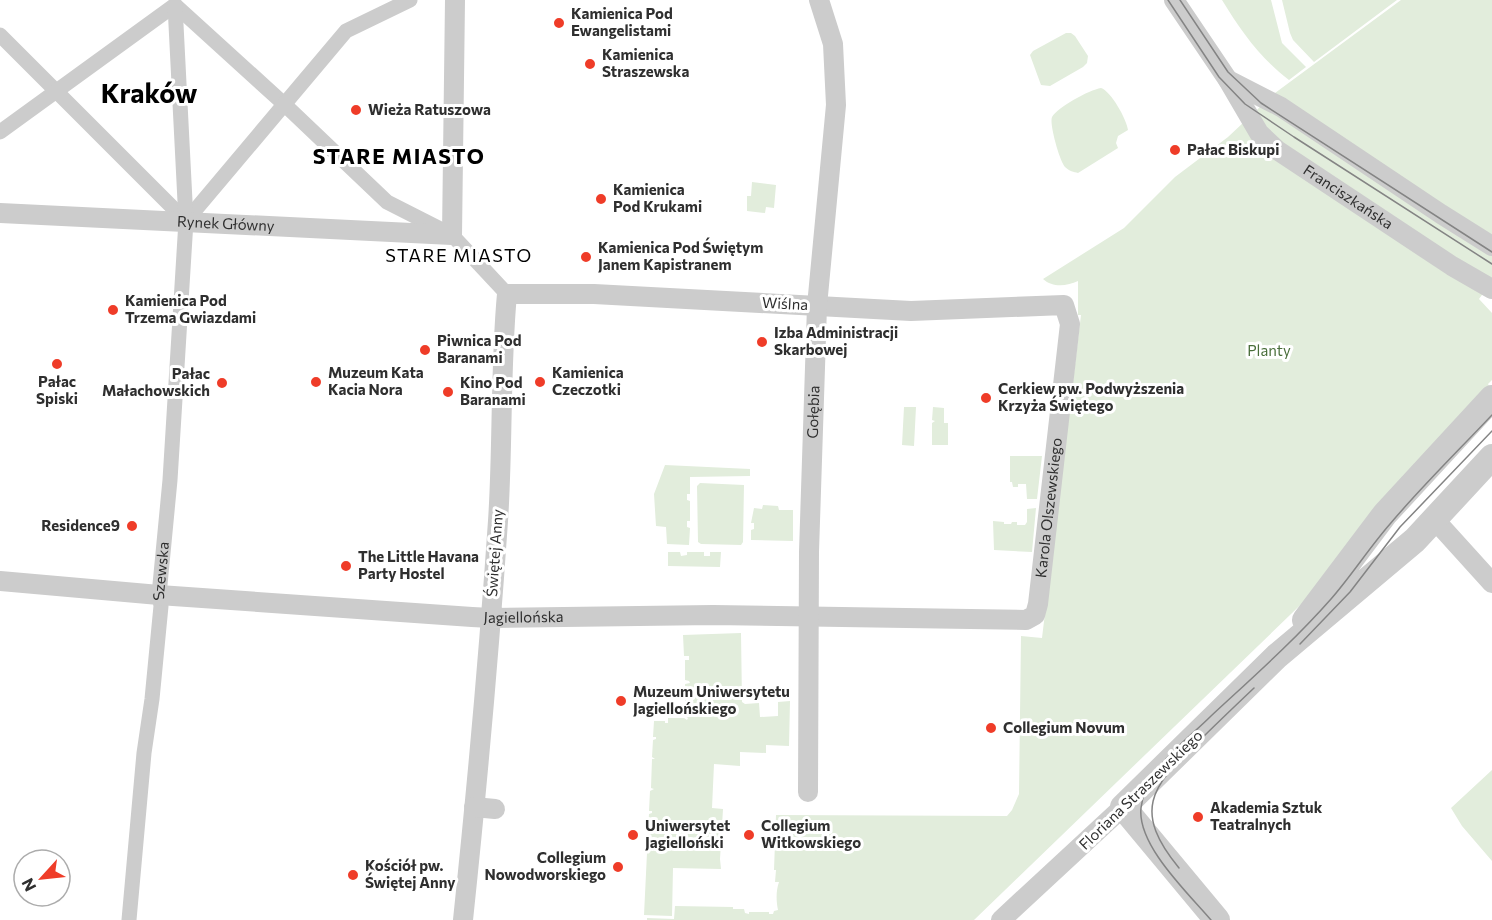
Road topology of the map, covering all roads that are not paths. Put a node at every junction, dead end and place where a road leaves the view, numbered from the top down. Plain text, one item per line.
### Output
1 (410, 0) edge
2 (455, 0) edge
3 (819, 0) edge
4 (1174, 0) edge
5 (175, 4) junction
6 (0, 35) edge
7 (1228, 80) junction
8 (57, 91) junction
9 (284, 104) junction
10 (0, 132) edge
11 (0, 213) edge
12 (186, 221) junction
13 (452, 235) junction
14 (1492, 246) edge
15 (1492, 289) edge
16 (507, 294) junction
17 (1064, 305) joint
18 (817, 306) junction
19 (1492, 398) edge
20 (1492, 456) edge
21 (1435, 520) junction
22 (0, 581) edge
23 (1492, 583) edge
24 (159, 595) junction
25 (1038, 604) joint
26 (809, 617) junction
27 (491, 618) junction
28 (1277, 656) junction
29 (808, 792) dead end
30 (474, 807) junction
31 (1123, 807) junction
32 (495, 809) dead end
33 (129, 920) edge
34 (463, 920) edge
35 (1001, 920) edge
36 (1217, 920) edge

1 - 9 street
2 - 13 street
3 - 18 street, Gołębia
4 - 7 street, Franciszkańska
5 - 8 street
5 - 9 street
5 - 12 street, Szewska
6 - 8 street
7 - 14 street, Franciszkańska
7 - 15 street, Franciszkańska
8 - 10 street
8 - 12 street
9 - 12 street
9 - 13 street
11 - 12 street, Rynek Główny
12 - 13 street, Rynek Główny
12 - 24 street, Szewska
13 - 16 street
16 - 18 street, Wiślna
16 - 27 street, Świętej Anny
17 - 18 street, Wiślna
17 - 25 street, Karola Olszewskiego
18 - 26 street, Gołębia
19 - 28 street, Floriana Straszewskiego
20 - 21 street, Floriana Straszewskiego
21 - 23 street
21 - 28 street, Floriana Straszewskiego
22 - 24 street, Jagiellońska
24 - 27 street, Jagiellońska
24 - 33 street, Szewska
25 - 26 street, Jagiellońska
26 - 27 street, Jagiellońska
26 - 29 street, Gołębia
27 - 30 street, Świętej Anny
28 - 31 street, Floriana Straszewskiego
30 - 32 street
30 - 34 street, Świętej Anny
31 - 35 street, Floriana Straszewskiego
31 - 36 street

